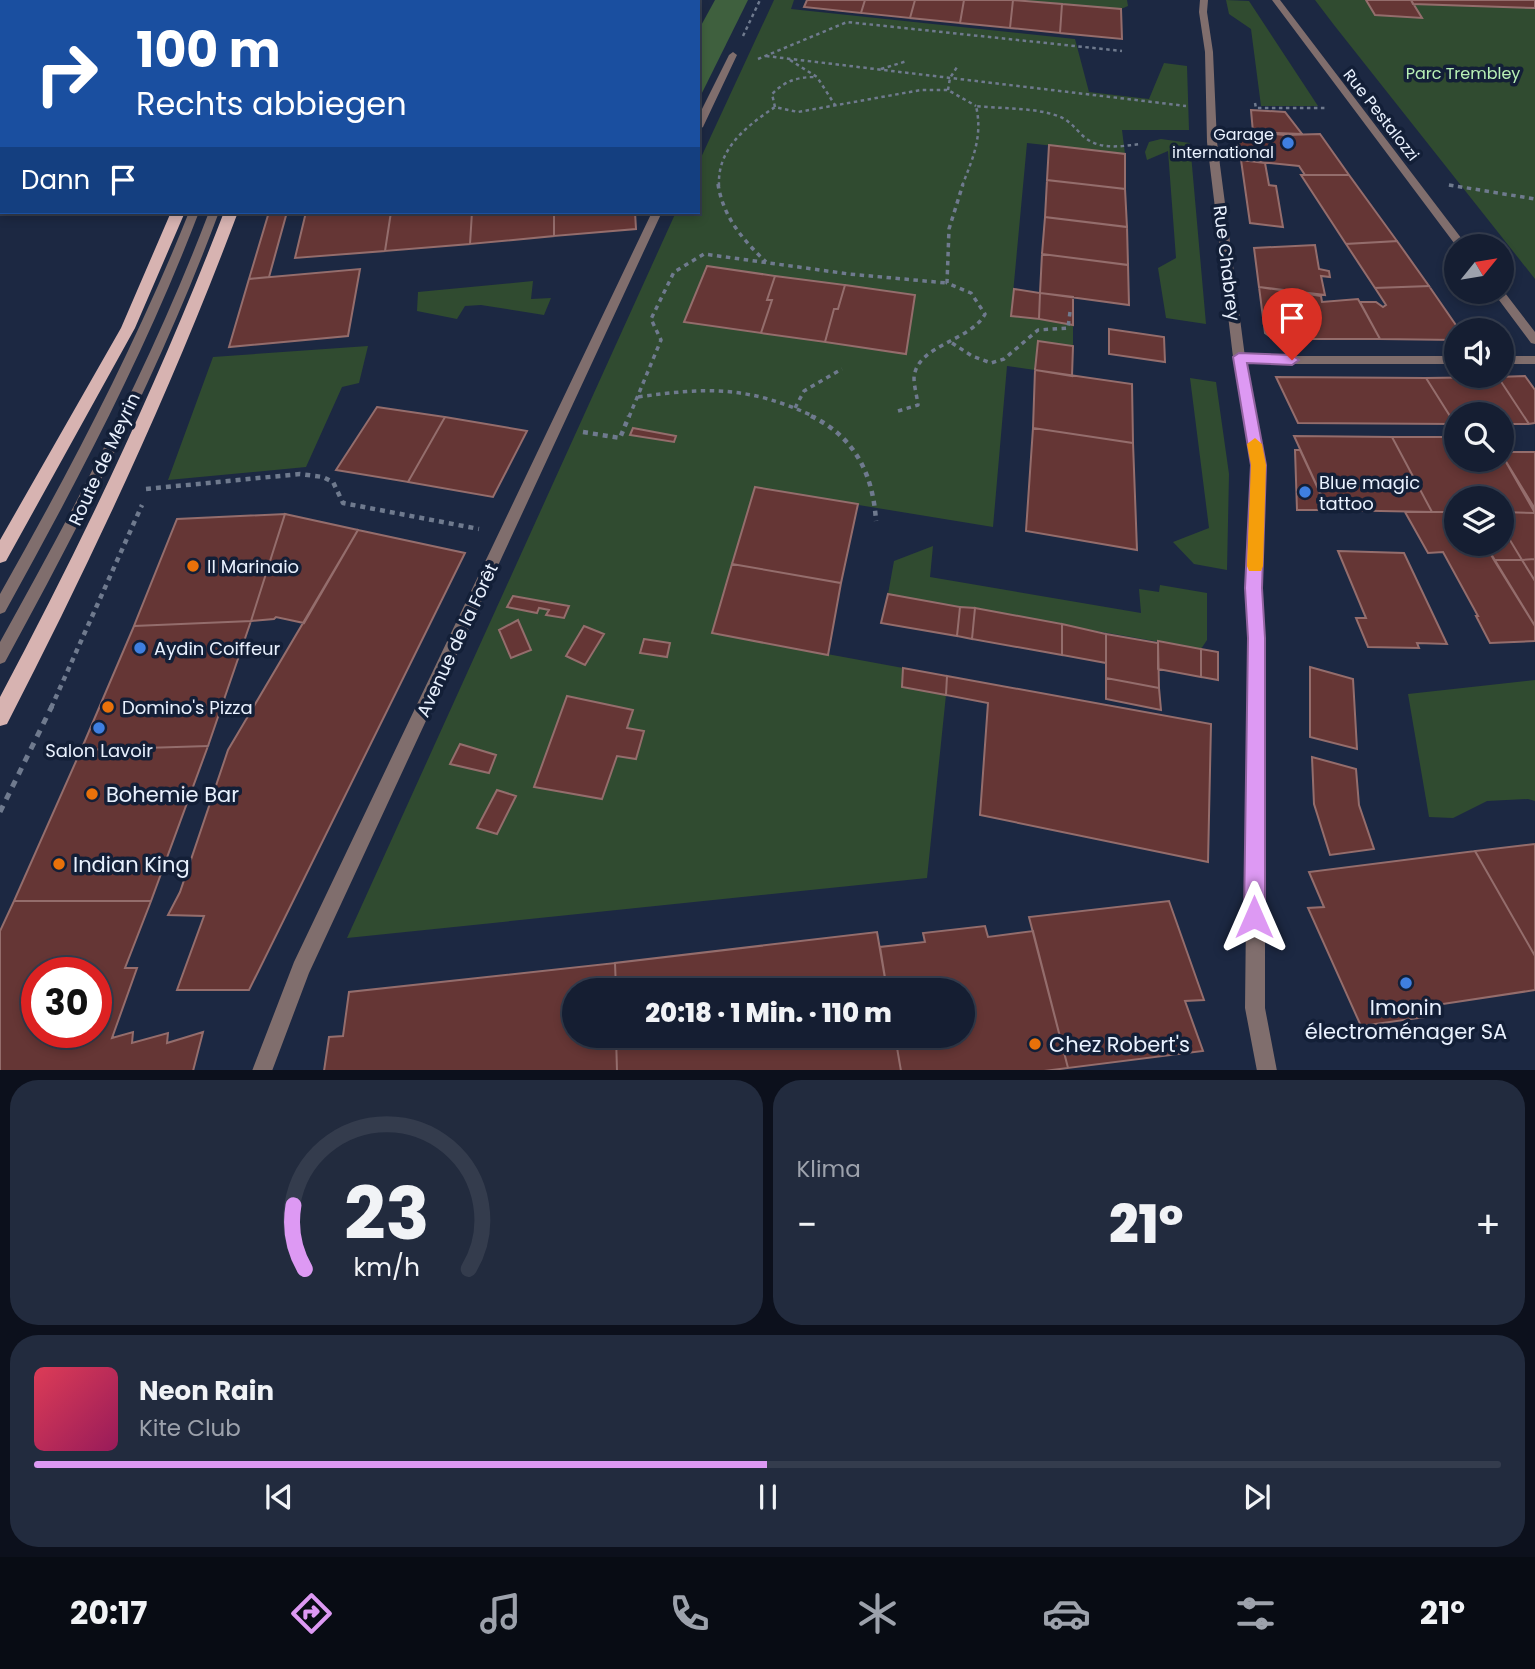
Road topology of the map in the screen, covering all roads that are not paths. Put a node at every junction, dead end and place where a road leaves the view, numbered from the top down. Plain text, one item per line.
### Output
1 (1205, 0) edge
2 (1276, 0) edge
3 (731, 59) road end
4 (700, 123) edge
5 (177, 214) edge
6 (193, 214) edge
7 (213, 214) edge
8 (230, 214) edge
9 (656, 214) edge
10 (1453, 234) edge
11 (1507, 304) edge
12 (1535, 340) edge
13 (1239, 357) junction
14 (1444, 360) edge
15 (1514, 360) edge
16 (1535, 360) edge
17 (0, 556) edge
18 (0, 608) edge
19 (0, 657) edge
20 (0, 717) edge
21 (262, 1070) edge
22 (1267, 1070) edge

1 - 13 street, Rue Chabrey
2 - 10 street, Rue Pestalozzi
3 - 4 street
5 - 17 main road, Route de Meyrin
6 - 18 street
7 - 19 street
8 - 20 main road, Route de Meyrin
9 - 21 street, Avenue de la Forêt
11 - 12 street
13 - 14 street
13 - 22 street, Rue Chabrey
15 - 16 street

